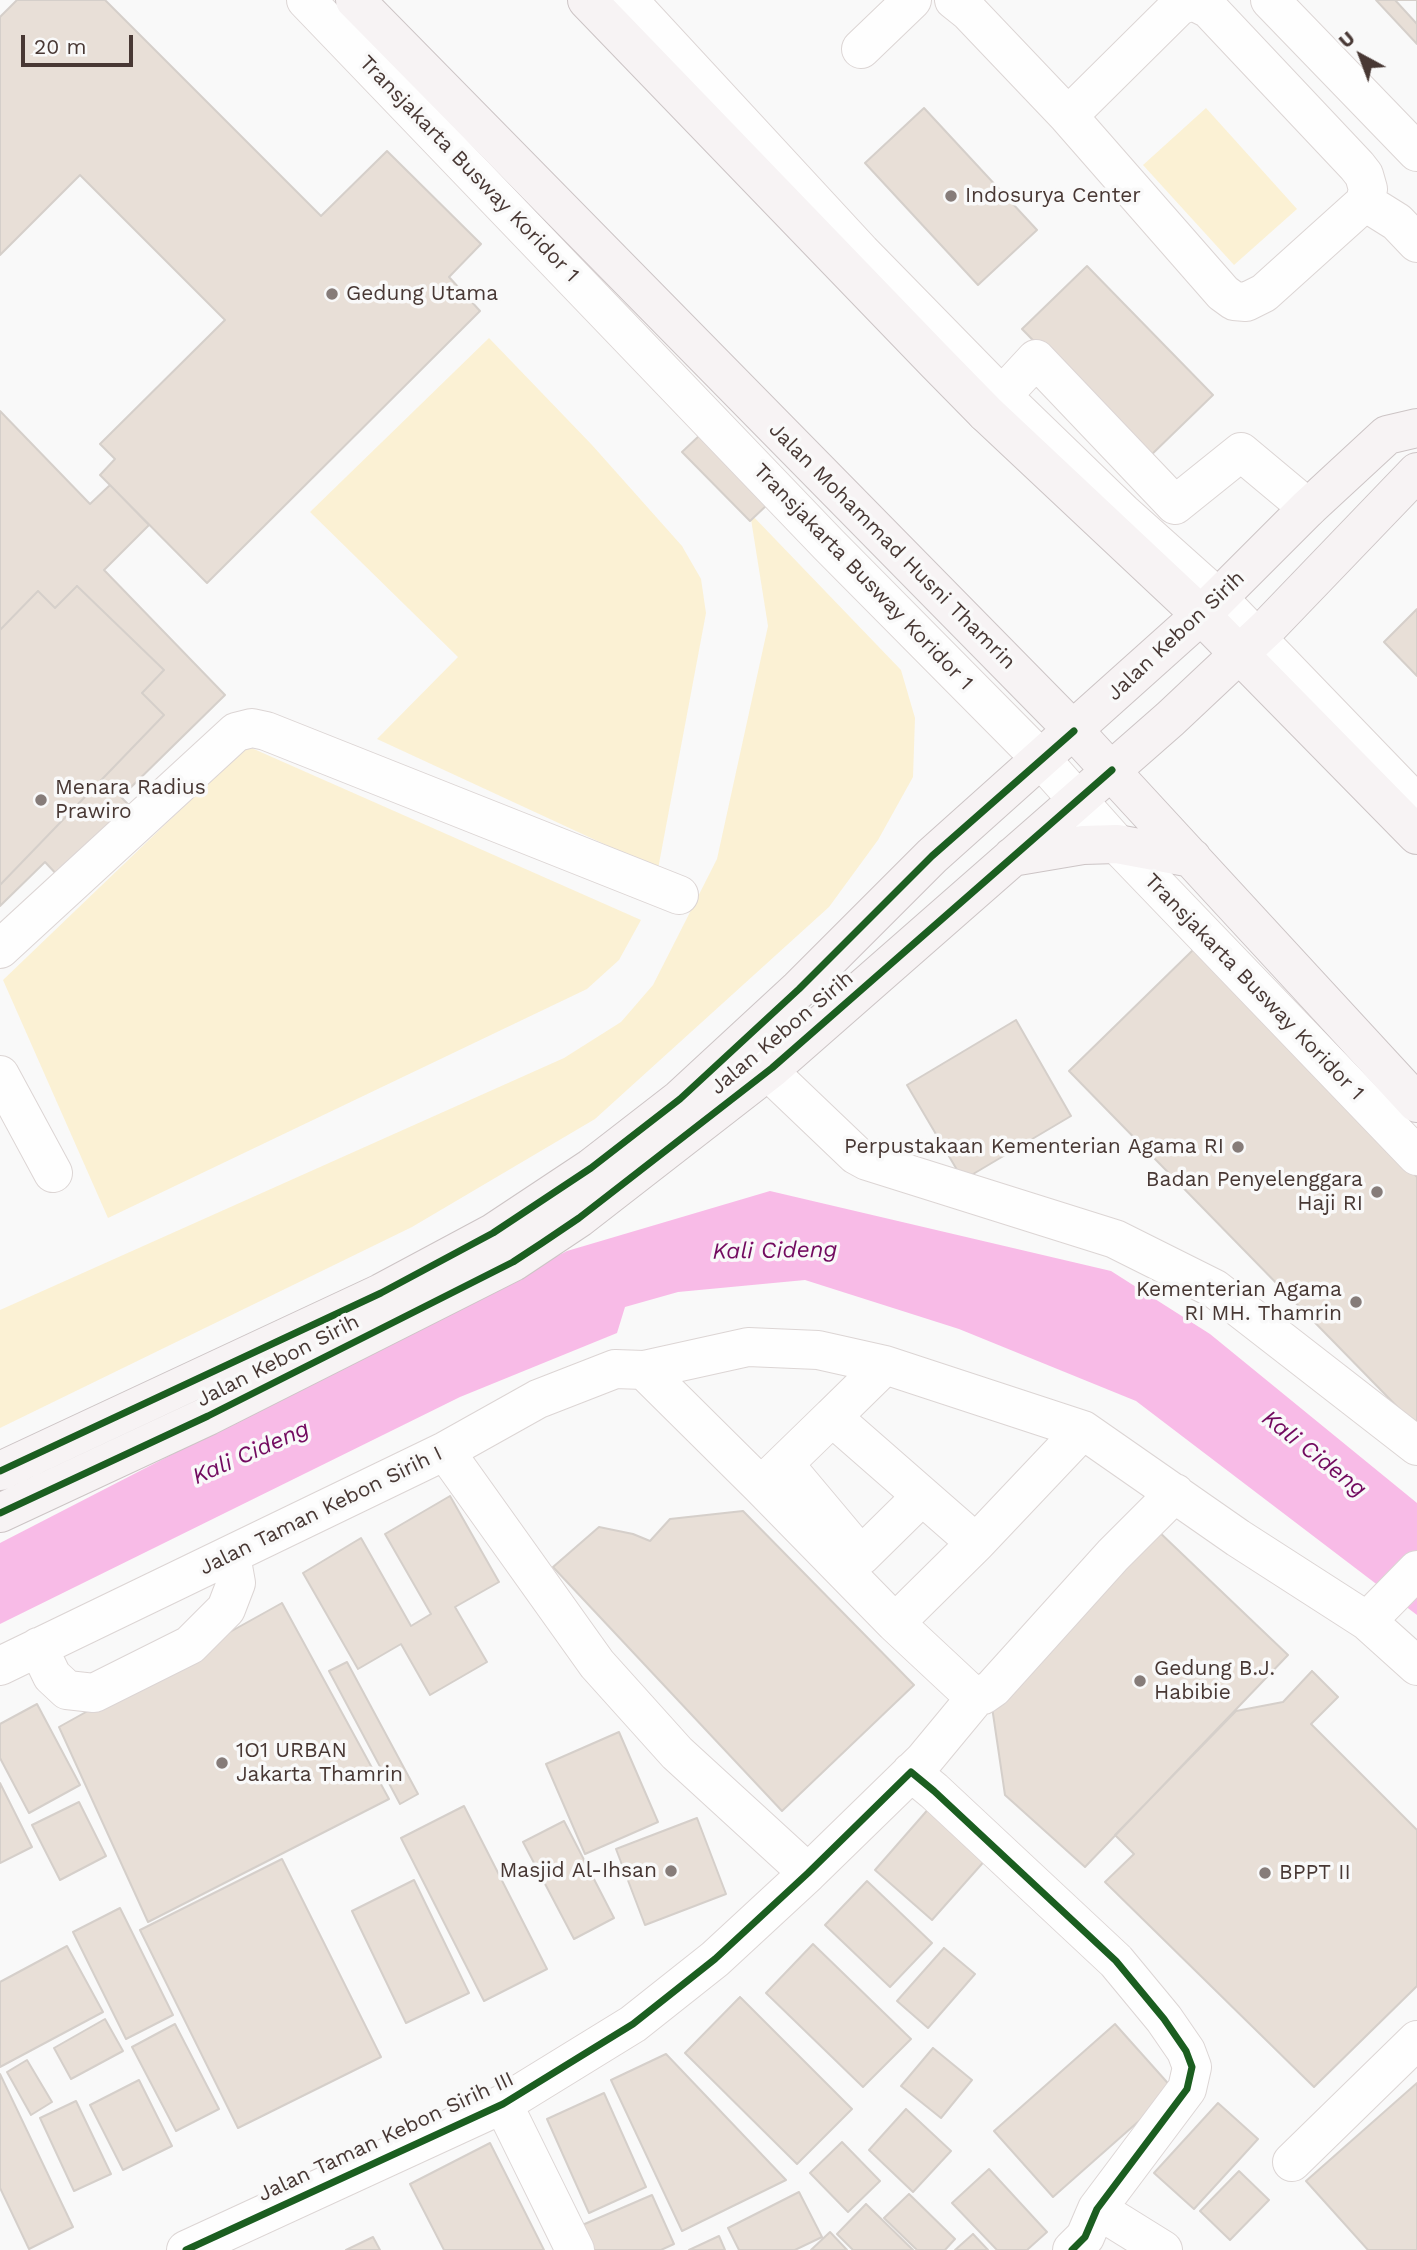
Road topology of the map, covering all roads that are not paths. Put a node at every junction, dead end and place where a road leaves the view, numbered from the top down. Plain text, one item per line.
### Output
1 (306, 0) edge
2 (355, 0) edge
3 (587, 0) edge
4 (628, 0) edge
5 (912, 0) edge
6 (954, 0) edge
7 (1270, 0) edge
8 (861, 49) dead end
9 (1068, 116) junction
10 (1417, 152) edge
11 (1364, 202) junction
12 (1417, 243) edge
13 (994, 404) junction
14 (1417, 428) edge
15 (1417, 472) edge
16 (1308, 508) junction
17 (1209, 606) junction
18 (1248, 646) junction
19 (1074, 731) junction
20 (1041, 759) junction
21 (1112, 769) junction
22 (1077, 799) junction
23 (1417, 804) edge
24 (1417, 835) edge
25 (1117, 844) junction
26 (1012, 857) junction
27 (1192, 858) junction
28 (680, 895) dead end
29 (0, 949) edge
30 (744, 1040) junction
31 (768, 1071) junction
32 (0, 1075) edge
33 (1417, 1103) edge
34 (1417, 1156) edge
35 (53, 1173) dead end
36 (885, 1365) junction
37 (644, 1370) junction
38 (832, 1417) junction
39 (1083, 1430) junction
40 (1417, 1447) edge
41 (445, 1451) junction
42 (0, 1471) edge
43 (773, 1475) junction
44 (1175, 1493) junction
45 (922, 1496) junction
46 (0, 1513) edge
47 (976, 1543) junction
48 (231, 1555) junction
49 (858, 1568) junction
50 (1417, 1570) edge
51 (1369, 1619) junction
52 (895, 1623) junction
53 (38, 1647) junction
54 (1417, 1666) edge
55 (0, 1667) edge
56 (977, 1696) junction
57 (911, 1772) junction
58 (808, 1873) junction
59 (1417, 2040) edge
60 (503, 2104) junction
61 (1292, 2162) dead end
62 (1097, 2209) junction
63 (186, 2250) edge
64 (575, 2250) edge
65 (1072, 2250) edge
66 (1163, 2250) edge

1 - 20 street, Transjakarta Busway Koridor 1
2 - 19 main road, Jalan Mohammad Husni Thamrin
3 - 13 main road
4 - 13 street
5 - 8 street
6 - 9 street
7 - 10 street
9 - 11 street
9 - 11 street
11 - 12 street
13 - 16 street
13 - 17 main road
14 - 16 main road, Jalan Kebon Sirih
15 - 18 main road, Jalan Kebon Sirih
16 - 17 main road, Jalan Kebon Sirih
17 - 18 main road
17 - 19 main road, Jalan Kebon Sirih
18 - 21 main road, Jalan Kebon Sirih
18 - 23 street
18 - 24 main road
19 - 20 main road, Jalan Kebon Sirih
19 - 21 main road, Jalan Mohammad Husni Thamrin
20 - 22 street, Transjakarta Busway Koridor 1
20 - 30 main road, Jalan Kebon Sirih
21 - 22 main road, Jalan Kebon Sirih
21 - 27 main road, Jalan Mohammad Husni Thamrin
22 - 25 street, Transjakarta Busway Koridor 1
22 - 26 main road, Jalan Kebon Sirih
25 - 26 main road
25 - 27 main road
25 - 34 street, Transjakarta Busway Koridor 1
26 - 31 main road, Jalan Kebon Sirih
27 - 33 main road, Jalan Mohammad Husni Thamrin
28 - 29 street
30 - 31 street
30 - 42 main road, Jalan Kebon Sirih
31 - 40 street
31 - 46 main road, Jalan Kebon Sirih
32 - 35 street
36 - 37 street, Jalan Taman Kebon Sirih I
36 - 38 street
36 - 39 street, Jalan Taman Kebon Sirih I
37 - 41 street, Jalan Taman Kebon Sirih I
37 - 43 street
38 - 43 street
38 - 45 street
39 - 44 street, Jalan Taman Kebon Sirih I
39 - 47 street
41 - 48 street, Jalan Taman Kebon Sirih I
41 - 58 street
43 - 49 street
44 - 51 street, Jalan Taman Kebon Sirih I
44 - 56 street, Jalan Taman Kebon Sirih III
45 - 47 street
45 - 49 street
47 - 52 street
48 - 53 street, Jalan Taman Kebon Sirih I
48 - 53 street
49 - 52 street
50 - 51 street
51 - 54 street, Jalan Taman Kebon Sirih I
52 - 56 street
53 - 55 street, Jalan Taman Kebon Sirih I
56 - 57 street, Jalan Taman Kebon Sirih III
57 - 58 street, Jalan Taman Kebon Sirih III
57 - 62 street
58 - 60 street, Jalan Taman Kebon Sirih III
59 - 61 street
60 - 63 street, Jalan Taman Kebon Sirih III
60 - 64 street
62 - 65 street
62 - 66 street

